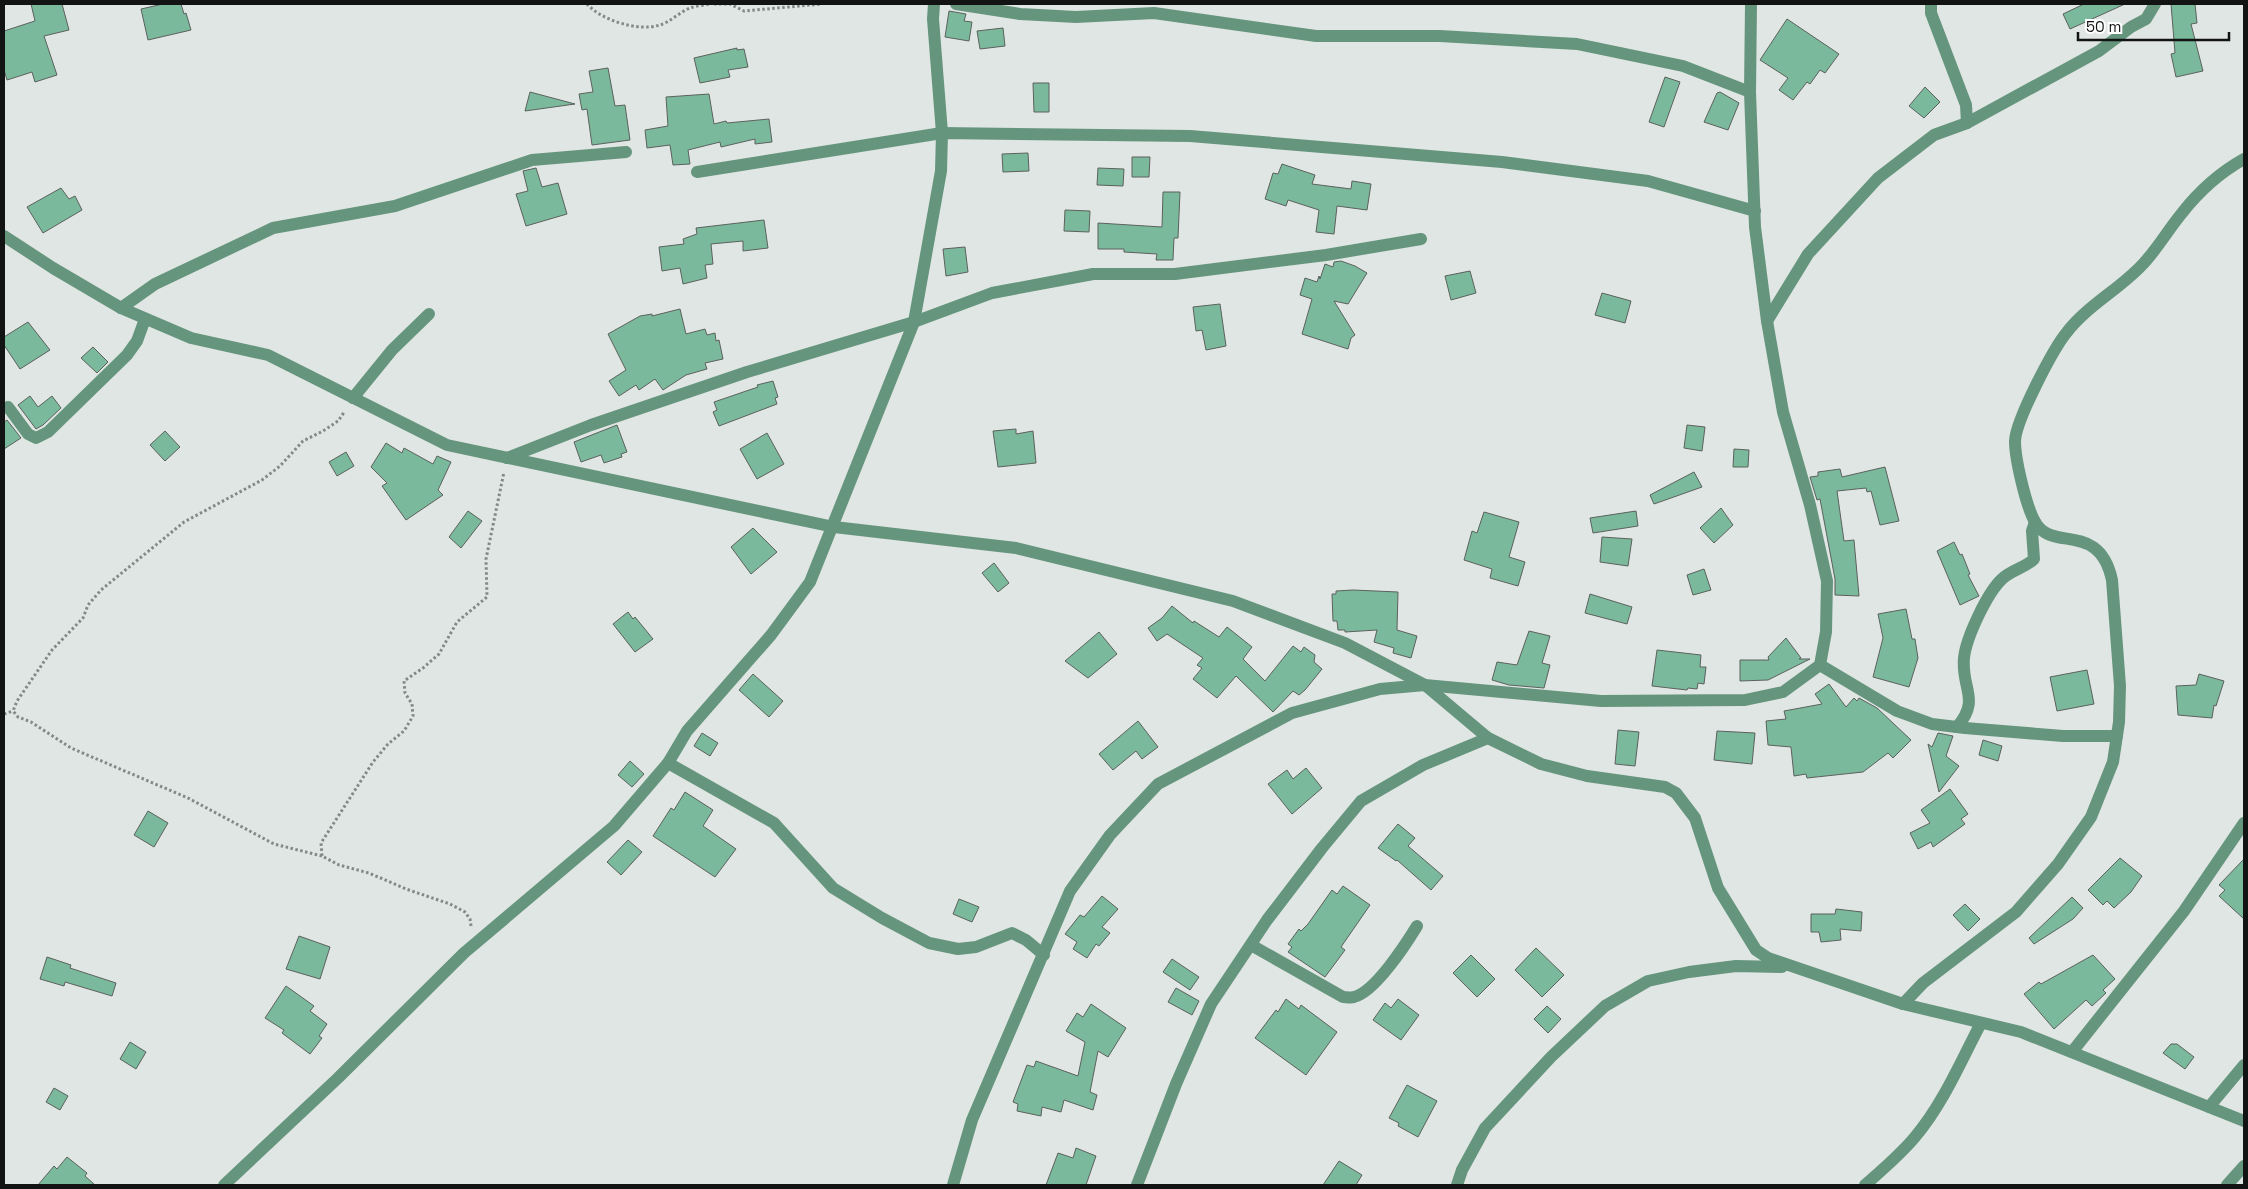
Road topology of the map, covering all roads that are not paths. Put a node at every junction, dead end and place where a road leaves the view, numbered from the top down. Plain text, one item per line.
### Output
1 (934, 4) edge
2 (956, 4) edge
3 (1751, 4) edge
4 (1931, 4) edge
5 (2155, 4) edge
6 (1750, 92) junction
7 (1967, 123) junction
8 (942, 133) junction
9 (626, 152) dead end
10 (2244, 159) edge
11 (697, 172) dead end
12 (1754, 212) junction
13 (4, 236) edge
14 (1421, 239) dead end
15 (121, 308) junction
16 (429, 314) dead end
17 (145, 319) junction
18 (1767, 320) junction
19 (914, 322) junction
20 (353, 398) junction
21 (8, 407) dead end
22 (507, 458) junction
23 (2035, 522) junction
24 (834, 526) junction
25 (1820, 665) junction
26 (1425, 685) junction
27 (1957, 727) junction
28 (2117, 736) junction
29 (1488, 738) junction
30 (668, 763) junction
31 (2244, 823) edge
32 (1416, 926) dead end
33 (1251, 945) junction
34 (1044, 955) junction
35 (1790, 967) junction
36 (1903, 1004) junction
37 (1981, 1023) junction
38 (2072, 1052) junction
39 (2244, 1065) edge
40 (2209, 1107) junction
41 (2244, 1121) edge
42 (2244, 1166) edge
43 (224, 1185) edge
44 (953, 1185) edge
45 (1137, 1185) edge
46 (1457, 1185) edge
47 (1865, 1185) edge
48 (2227, 1185) edge

1 - 8 street
2 - 6 street
3 - 6 street
4 - 7 street
5 - 7 street
6 - 12 street
7 - 18 street
8 - 11 street
8 - 12 street
8 - 19 street
9 - 15 street
10 - 23 street
12 - 18 street
13 - 15 street
14 - 19 street
15 - 17 street
16 - 20 street
17 - 20 street
17 - 21 street
18 - 25 street
19 - 22 street
19 - 24 street
20 - 22 street
22 - 24 street
23 - 27 street
23 - 28 street
24 - 26 street
24 - 30 street
25 - 26 street
25 - 27 street
26 - 29 street
26 - 34 street
27 - 28 street
28 - 36 street
29 - 33 street
29 - 35 street
30 - 34 street
30 - 43 street
31 - 38 street
32 - 33 street
33 - 45 street
34 - 44 street
35 - 36 street
35 - 46 street
36 - 37 street
37 - 38 street
37 - 47 street
38 - 40 street
39 - 40 street
40 - 41 street
42 - 48 street

